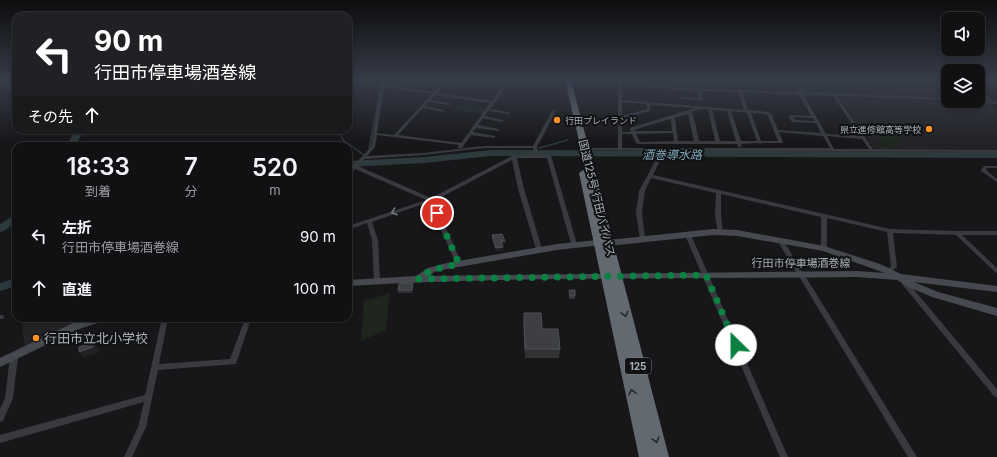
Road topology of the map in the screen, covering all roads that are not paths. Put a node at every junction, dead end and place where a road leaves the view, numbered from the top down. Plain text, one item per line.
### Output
1 (380, 101) edge
2 (428, 101) edge
3 (430, 101) edge
4 (488, 101) edge
5 (567, 101) edge
6 (572, 101) edge
7 (621, 101) edge
8 (624, 101) edge
9 (681, 101) edge
10 (744, 101) edge
11 (806, 101) edge
12 (838, 101) edge
13 (493, 102) joint
14 (985, 102) edge
15 (995, 103) edge
16 (449, 104) dead end
17 (648, 104) junction
18 (682, 106) junction
19 (997, 107) edge
20 (422, 108) junction
21 (697, 108) junction
22 (710, 109) junction
23 (487, 110) junction
24 (729, 110) junction
25 (443, 111) dead end
26 (554, 111) dead end
27 (689, 112) junction
28 (748, 112) junction
29 (508, 113) dead end
30 (482, 117) junction
31 (620, 118) junction
32 (671, 118) junction
33 (814, 118) junction
34 (502, 121) dead end
35 (817, 122) junction
36 (475, 126) junction
37 (497, 130) dead end
38 (777, 131) junction
39 (674, 132) junction
40 (470, 133) junction
41 (620, 133) junction
42 (634, 133) junction
43 (375, 134) junction
44 (824, 134) junction
45 (395, 136) junction
46 (493, 137) dead end
47 (863, 138) junction
48 (653, 143) junction
49 (676, 143) junction
50 (697, 143) junction
51 (718, 143) junction
52 (739, 143) junction
53 (760, 143) junction
54 (462, 144) junction
55 (459, 150) junction
56 (620, 150) junction
57 (741, 150) junction
58 (833, 150) junction
59 (872, 150) junction
60 (658, 151) junction
61 (997, 151) edge
62 (582, 152) junction
63 (536, 153) junction
64 (514, 157) junction
65 (364, 158) junction
66 (356, 167) junction
67 (997, 167) edge
68 (352, 170) edge
69 (650, 176) junction
70 (997, 181) edge
71 (719, 192) junction
72 (431, 200) junction
73 (824, 216) junction
74 (369, 221) junction
75 (352, 227) edge
76 (720, 232) junction
77 (890, 232) junction
78 (957, 233) junction
79 (997, 233) edge
80 (688, 234) junction
81 (642, 238) junction
82 (780, 240) junction
83 (603, 243) junction
84 (574, 244) junction
85 (540, 249) junction
86 (824, 249) junction
87 (459, 264) junction
88 (889, 271) junction
89 (997, 271) edge
90 (801, 274) junction
91 (706, 275) junction
92 (611, 276) junction
93 (900, 277) junction
94 (418, 279) junction
95 (377, 281) junction
96 (352, 283) edge
97 (997, 289) edge
98 (997, 312) edge
99 (88, 322) edge
100 (164, 322) edge
101 (247, 322) edge
102 (14, 357) junction
103 (0, 363) edge
104 (154, 367) junction
105 (997, 394) edge
106 (148, 397) junction
107 (0, 418) edge
108 (0, 439) edge
109 (128, 457) edge
110 (648, 457) edge
111 (660, 457) edge
112 (784, 457) edge
113 (913, 457) edge

1 - 43 street
2 - 20 street
3 - 16 street
4 - 13 street
5 - 62 highway, 国道125号 行田バイパス / 125
6 - 62 highway, 国道125号 行田バイパス / 125
7 - 31 street
8 - 17 street
9 - 18 street
10 - 28 street
11 - 33 street
12 - 47 street
13 - 23 street
14 - 15 street
15 - 19 street
17 - 18 street
17 - 31 street
18 - 21 street
20 - 25 street
20 - 45 street
21 - 22 street
21 - 27 street
22 - 24 street
22 - 51 street
23 - 29 street
23 - 30 street
24 - 28 street
24 - 52 street
26 - 63 street
27 - 32 street
27 - 50 street
28 - 38 street
28 - 53 street
30 - 34 street
30 - 36 street
31 - 41 street
32 - 39 street
32 - 42 street
33 - 35 street
33 - 35 street
35 - 44 street
36 - 37 street
36 - 40 street
38 - 44 street
38 - 53 street
39 - 42 street
39 - 49 street
40 - 46 street
40 - 54 street
41 - 42 street
41 - 56 street
42 - 48 street
43 - 45 street
43 - 65 street
44 - 47 street
44 - 58 street
45 - 54 street
47 - 59 street
48 - 49 street
48 - 60 street
49 - 50 street
50 - 51 street
51 - 52 street
52 - 53 street
52 - 57 street
54 - 55 street
55 - 63 street
55 - 65 street
56 - 60 street
56 - 62 street
57 - 58 street
57 - 60 street
58 - 59 street
59 - 61 street
60 - 69 street
62 - 83 highway, 国道125号 行田バイパス / 125
63 - 64 street
63 - 84 street
64 - 72 street
64 - 85 street
65 - 66 street
66 - 68 street
66 - 72 street
67 - 70 street
69 - 71 street
69 - 81 street
71 - 73 street
71 - 76 street
72 -> 74 street
72 - 87 street
73 - 77 street
73 - 86 street
74 - 75 street
74 - 95 street
76 - 80 street
76 - 82 street
77 - 78 street
77 - 88 street
78 - 79 street
78 - 89 street
80 - 81 street
80 - 91 street
81 - 83 street
82 - 86 street
82 - 90 street
83 - 84 street
83 - 92 highway, 国道125号 行田バイパス / 125
84 - 85 street
85 - 87 street
86 - 88 street
87 - 94 street
88 - 93 street
90 - 91 street, 行田市停車場酒巻線
90 - 93 street, 行田市停車場酒巻線
90 - 113 street
91 - 92 street, 行田市停車場酒巻線
91 - 112 street
92 - 94 street, 行田市停車場酒巻線
110 -> 92 highway, 国道125号 行田バイパス / 125
92 -> 111 highway, 国道125号 行田バイパス / 125
93 - 97 street, 行田市停車場酒巻線
93 - 98 street
93 - 105 street
94 - 95 street, 行田市停車場酒巻線
95 - 96 street, 行田市停車場酒巻線
99 - 102 street
100 - 104 street
101 - 104 street
102 - 103 street
102 - 107 street
104 - 106 street
106 - 108 street
106 - 109 street

